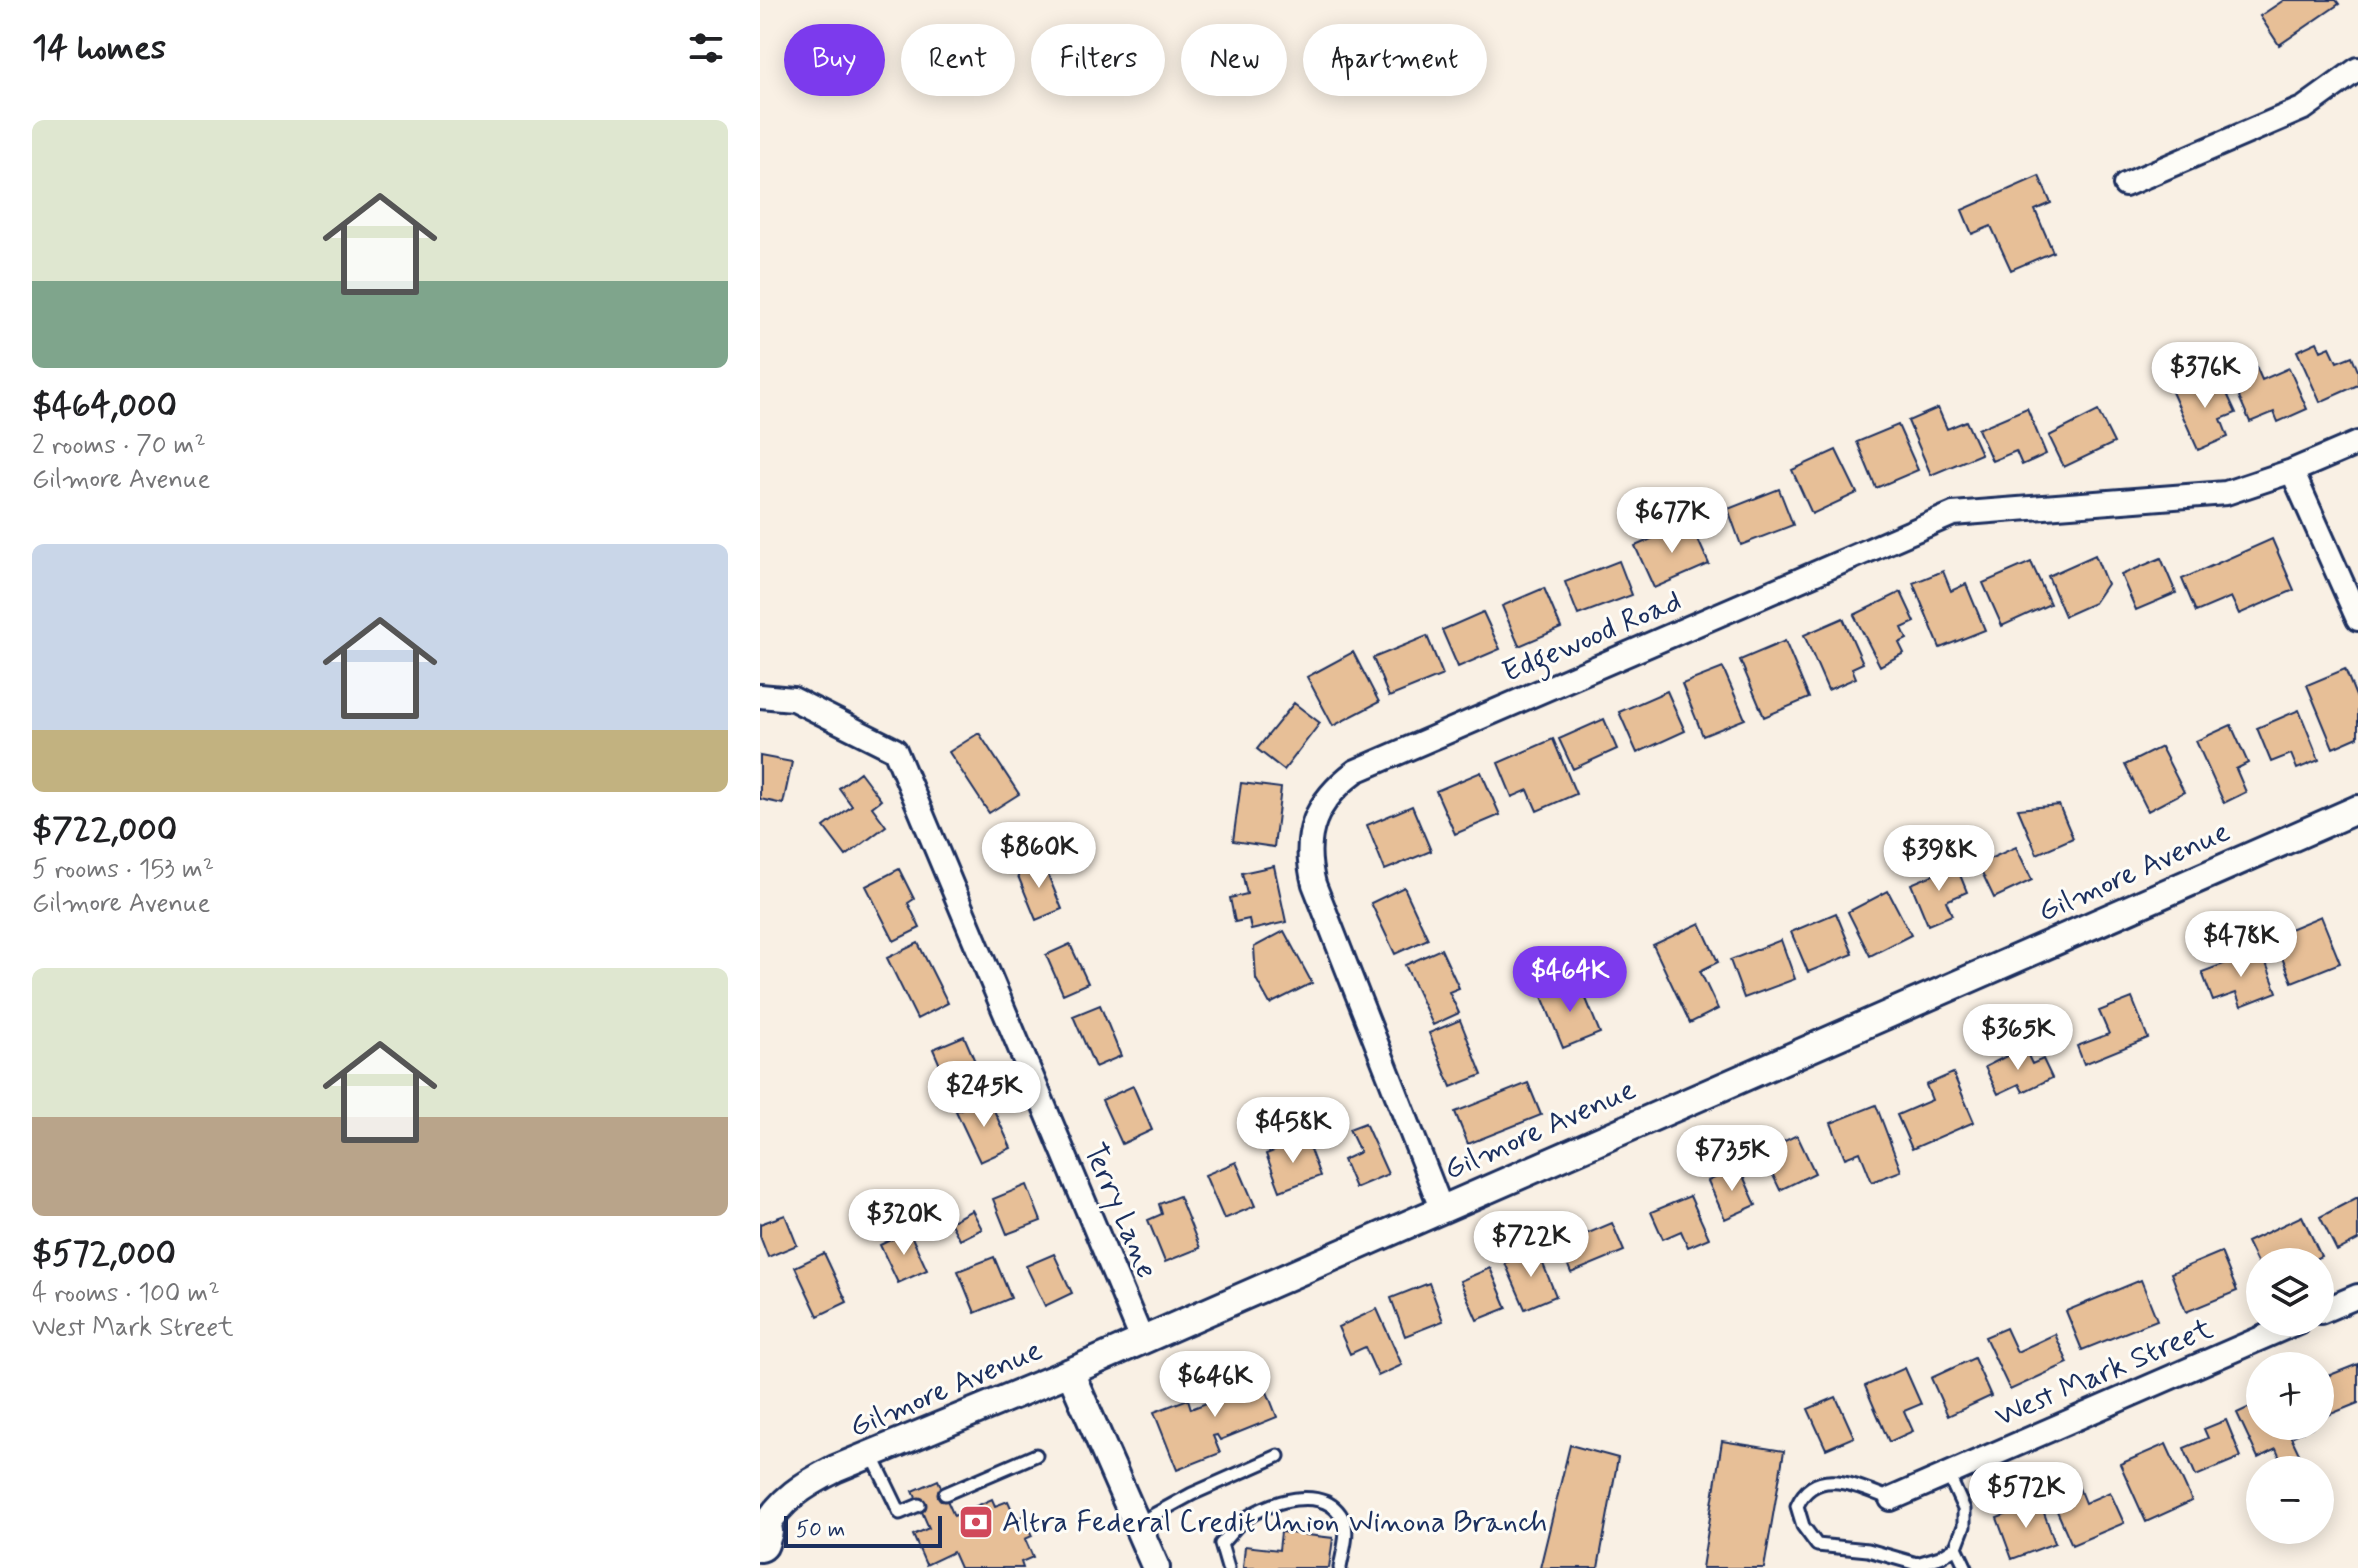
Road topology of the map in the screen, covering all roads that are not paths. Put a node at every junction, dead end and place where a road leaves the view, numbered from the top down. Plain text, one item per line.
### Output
1 (2358, 69) edge
2 (2125, 185) dead end
3 (2358, 443) edge
4 (2292, 471) junction
5 (2358, 619) edge
6 (760, 696) edge
7 (2358, 809) edge
8 (1441, 1208) junction
9 (2358, 1296) edge
10 (2334, 1306) edge
11 (2266, 1336) edge
12 (1142, 1340) junction
13 (1070, 1372) junction
14 (872, 1455) junction
15 (1036, 1455) dead end
16 (1278, 1456) dead end
17 (1948, 1474) junction
18 (945, 1494) dead end
19 (1891, 1499) joint
20 (919, 1505) dead end
21 (1137, 1525) junction
22 (761, 1535) edge
23 (1956, 1547) junction
24 (1156, 1568) edge
25 (1228, 1568) edge
26 (1340, 1568) edge
27 (1966, 1568) edge

1 - 2 street
3 - 4 street, Edgewood Road
4 - 5 street
4 - 8 street, Edgewood Road
6 - 12 street, Terry Lane
7 - 8 street, Gilmore Avenue
8 - 12 street, Gilmore Avenue
9 - 10 street
11 - 17 street, West Mark Street
12 - 13 street, Gilmore Avenue
13 - 14 street, Gilmore Avenue
13 - 21 street
14 - 20 lane
14 - 22 street, Gilmore Avenue
15 - 18 lane
16 - 21 lane
17 - 19 street, West Mark Street
17 - 23 lane
19 - 23 lane
21 - 24 street
23 - 27 lane
25 - 26 lane

